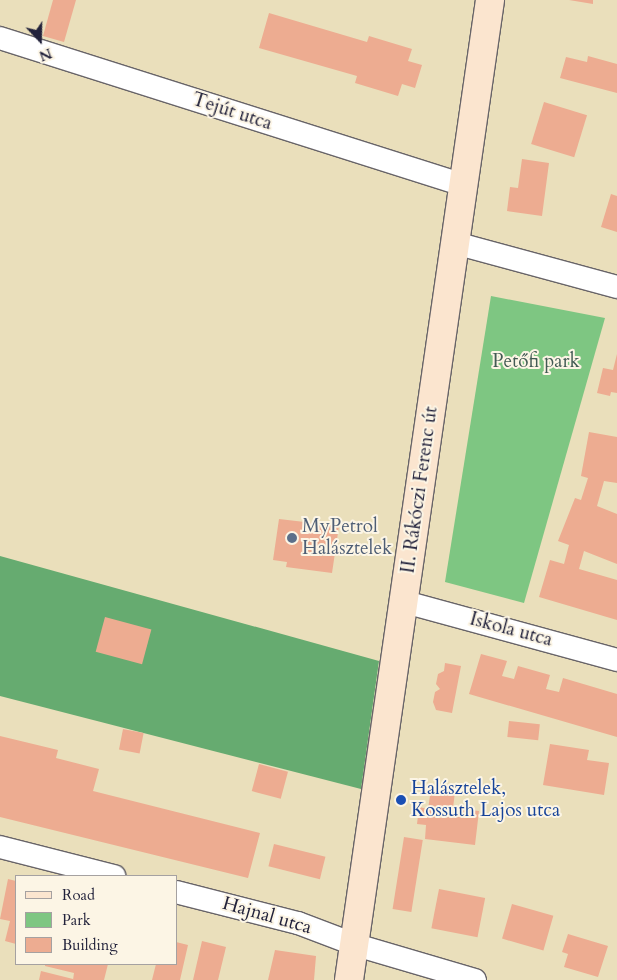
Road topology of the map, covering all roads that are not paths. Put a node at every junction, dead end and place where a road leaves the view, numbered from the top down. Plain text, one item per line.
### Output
1 (490, 0) edge
2 (0, 38) edge
3 (464, 186) junction
4 (455, 243) junction
5 (617, 287) edge
6 (405, 602) junction
7 (617, 660) edge
8 (0, 847) edge
9 (110, 875) edge
10 (178, 893) edge
11 (356, 945) junction
12 (350, 980) edge
13 (475, 980) edge

1 - 3 main road, II. Rákóczi Ferenc út
2 - 3 street, Tejút utca
3 - 4 main road, II. Rákóczi Ferenc út
4 - 5 street
4 - 6 main road, II. Rákóczi Ferenc út
6 - 7 street, Iskola utca
6 - 11 main road, II. Rákóczi Ferenc út
8 - 9 street
10 - 11 street, Hajnal utca
11 - 12 main road, II. Rákóczi Ferenc út
11 - 13 street, Hajnal utca

